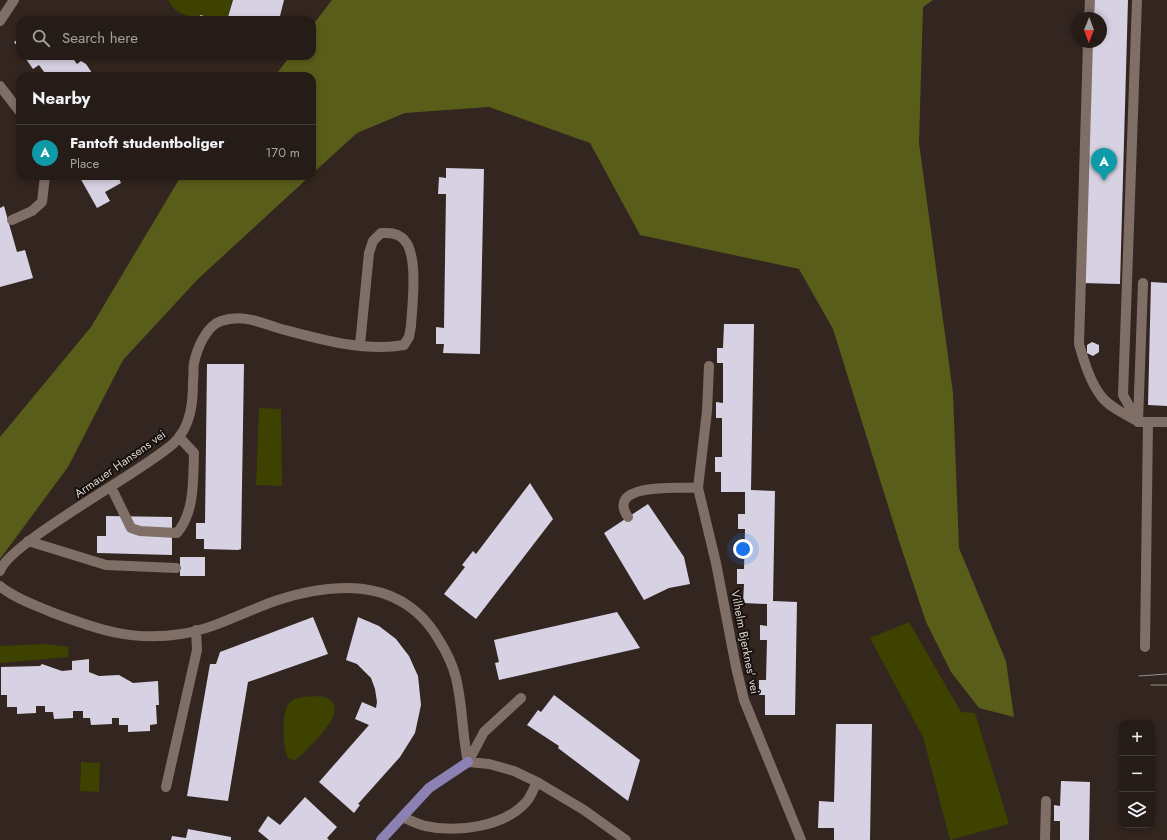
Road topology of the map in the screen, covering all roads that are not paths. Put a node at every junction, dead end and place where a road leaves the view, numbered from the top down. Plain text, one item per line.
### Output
1 (14, 0) edge
2 (1090, 0) edge
3 (1137, 0) edge
4 (1089, 12) edge
5 (0, 21) edge
6 (1088, 48) edge
7 (0, 86) edge
8 (16, 107) edge
9 (45, 180) edge
10 (12, 220) dead end
11 (1143, 283) dead end
12 (360, 345) junction
13 (709, 366) dead end
14 (1143, 422) junction
15 (1167, 422) edge
16 (180, 437) junction
17 (111, 487) junction
18 (698, 488) junction
19 (628, 517) dead end
20 (28, 541) junction
21 (176, 568) dead end
22 (0, 571) edge
23 (0, 586) edge
24 (196, 630) junction
25 (1145, 647) dead end
26 (521, 698) dead end
27 (468, 762) junction
28 (537, 782) junction
29 (166, 787) dead end
30 (1046, 801) dead end
31 (402, 817) junction
32 (381, 840) edge
33 (626, 840) edge
34 (801, 840) edge
35 (1045, 840) edge

1 - 5 street
2 - 4 street
3 - 14 street
6 - 14 street
7 - 8 street
9 - 10 street
11 - 14 street
12 - 12 street, Armauer Hansens vei
12 - 16 street, Armauer Hansens vei
13 - 18 street, Vilhelm Bjerknes' vei
14 - 15 street
14 - 25 street
16 - 17 street, Armauer Hansens vei
16 - 17 street
17 - 20 street, Armauer Hansens vei
18 - 19 street
18 - 34 street, Vilhelm Bjerknes' vei
20 - 21 street
20 - 22 street, Armauer Hansens vei
23 - 24 street
24 - 27 street
24 - 29 street
26 - 27 street
27 - 28 street
27 - 31 main road
28 - 31 street
28 - 33 street
30 - 35 street
31 - 32 main road

